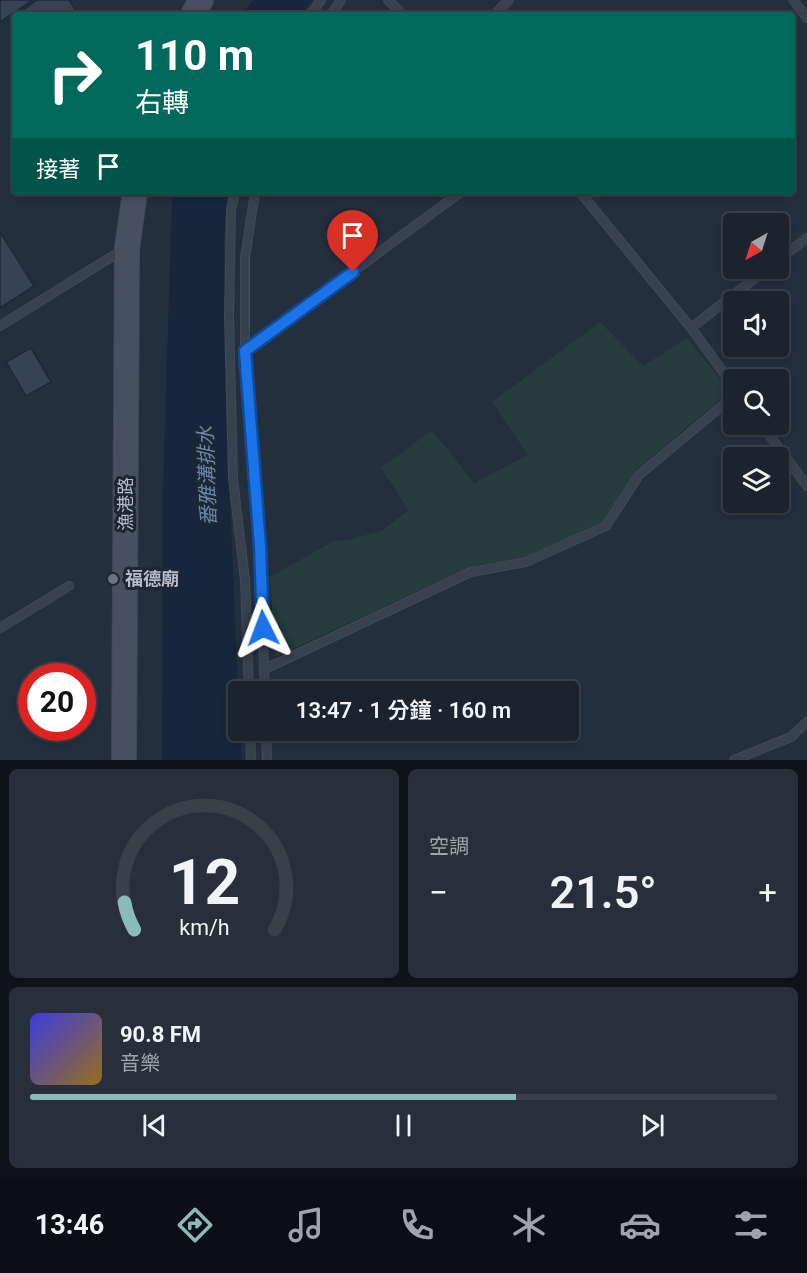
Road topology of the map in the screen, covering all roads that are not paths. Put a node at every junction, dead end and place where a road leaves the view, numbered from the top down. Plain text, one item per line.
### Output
1 (388, 0) edge
2 (510, 0) edge
3 (793, 0) edge
4 (400, 12) edge
5 (497, 12) edge
6 (807, 18) edge
7 (135, 195) edge
8 (234, 195) edge
9 (255, 195) edge
10 (457, 195) edge
11 (582, 195) edge
12 (807, 238) edge
13 (127, 248) junction
14 (789, 252) edge
15 (754, 279) edge
16 (0, 327) edge
17 (691, 328) junction
18 (245, 351) junction
19 (723, 372) edge
20 (723, 405) edge
21 (769, 435) edge
22 (807, 486) edge
23 (69, 586) dead end
24 (0, 628) edge
25 (265, 669) junction
26 (249, 681) edge
27 (265, 681) edge
28 (807, 722) edge
29 (250, 741) edge
30 (266, 741) edge
31 (124, 760) edge
32 (251, 760) edge
33 (267, 760) edge
34 (734, 760) edge

1 - 4 lane
2 - 5 lane
3 - 6 lane
7 - 13 street, 漁港路
8 - 26 lane
9 - 18 lane
10 - 18 lane
11 - 17 lane
12 - 14 lane
13 - 16 lane
13 - 31 street, 漁港路
15 - 17 lane
17 - 19 lane
18 - 25 lane
20 - 25 lane
21 - 22 lane
23 - 24 lane
25 - 27 lane
28 - 34 lane
29 - 32 lane
30 - 33 lane

